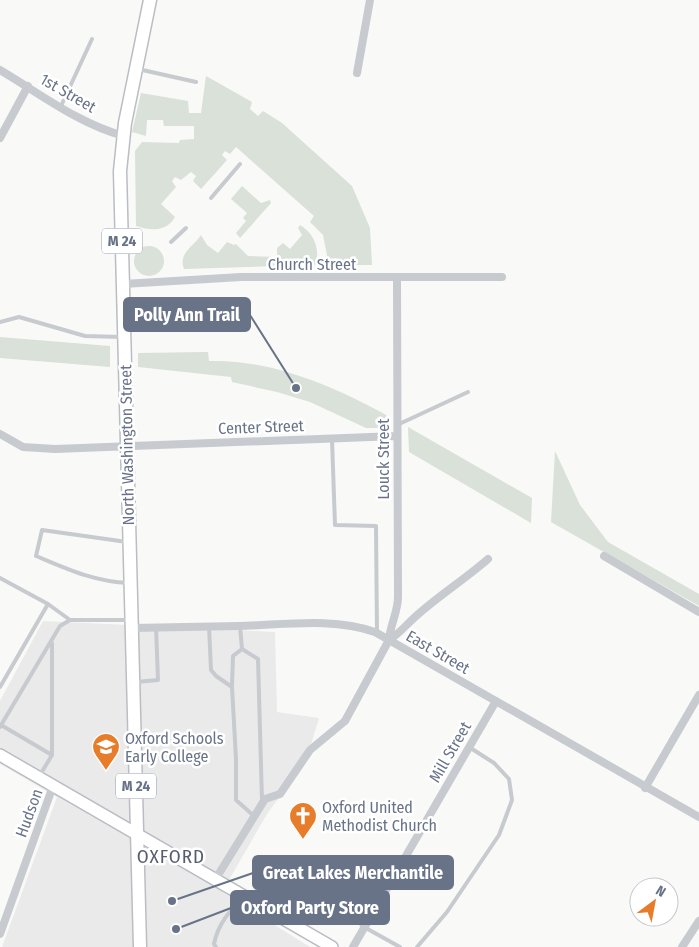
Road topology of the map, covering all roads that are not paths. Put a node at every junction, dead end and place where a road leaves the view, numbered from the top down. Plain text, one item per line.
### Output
1 (150, 0) edge
2 (370, 0) edge
3 (92, 39) dead end
4 (137, 63) junction
5 (0, 70) edge
6 (356, 72) dead end
7 (196, 82) dead end
8 (28, 86) junction
9 (61, 106) junction
10 (124, 136) junction
11 (0, 138) edge
12 (240, 164) dead end
13 (211, 198) dead end
14 (186, 228) dead end
15 (171, 242) dead end
16 (397, 277) junction
17 (502, 277) dead end
18 (122, 284) junction
19 (0, 322) edge
20 (124, 337) junction
21 (468, 392) dead end
22 (397, 426) junction
23 (0, 434) edge
24 (396, 436) junction
25 (332, 439) junction
26 (127, 446) junction
27 (129, 542) junction
28 (604, 556) dead end
29 (488, 560) dead end
30 (0, 578) edge
31 (130, 583) junction
32 (48, 604) junction
33 (699, 612) edge
34 (70, 620) junction
35 (132, 624) junction
36 (209, 626) junction
37 (240, 626) junction
38 (156, 627) junction
39 (377, 633) junction
40 (52, 640) junction
41 (389, 640) junction
42 (242, 649) junction
43 (134, 683) junction
44 (232, 687) junction
45 (0, 688) edge
46 (699, 695) edge
47 (496, 701) junction
48 (1, 726) edge
49 (469, 747) junction
50 (0, 755) edge
51 (52, 755) junction
52 (39, 778) junction
53 (54, 786) junction
54 (645, 788) junction
55 (262, 804) junction
56 (254, 816) junction
57 (699, 817) edge
58 (138, 835) junction
59 (215, 880) junction
60 (245, 897) junction
61 (699, 920) edge
62 (296, 926) junction
63 (364, 927) junction
64 (0, 932) edge
65 (140, 947) edge
66 (216, 947) edge
67 (332, 947) edge
68 (353, 947) edge
69 (400, 947) edge
70 (417, 947) edge
71 (682, 947) edge

1 - 4 main road, M 24
2 - 6 street
3 - 9 lane
4 - 7 lane
4 - 10 main road, North Washington Street / M 24
5 - 8 street, 1st Street
8 - 9 street, 1st Street
8 - 11 street
9 - 10 street, 1st Street
10 - 18 main road, North Washington Street / M 24
12 - 13 lane
14 - 15 lane
16 - 17 street, Church Street
16 - 18 street, Church Street
16 - 22 street, Louck Street
18 - 20 main road, North Washington Street / M 24
19 - 20 lane
20 - 26 main road, North Washington Street / M 24
21 - 22 lane
22 - 24 street, Louck Street
23 - 26 street, Center Street
24 - 25 street, Center Street
24 - 41 street, Louck Street
25 - 26 street, Center Street
25 - 39 lane
26 - 27 main road, North Washington Street / M 24
27 - 31 main road, North Washington Street / M 24
27 - 31 lane
28 - 33 street
29 - 41 street
30 - 32 lane
31 - 35 main road, North Washington Street / M 24
32 - 34 lane
32 - 45 lane
34 - 35 lane
34 - 40 lane
35 - 38 street, East Street
35 - 43 main road, North Washington Street / M 24
36 - 37 street, East Street
36 - 38 street, East Street
36 - 44 lane
37 - 39 street, East Street
37 - 42 lane
38 - 43 lane
39 - 41 street, East Street
40 - 48 lane
40 - 51 lane
41 - 47 street, East Street
41 - 55 street
42 - 44 lane
42 - 55 lane
43 - 58 main road, North Washington Street / M 24
44 - 56 lane
46 - 54 street
47 - 49 street, Mill Street
47 - 54 street, East Street
48 - 51 lane
49 - 63 street, Mill Street
49 - 70 lane
50 - 52 main road
51 - 52 lane
52 - 53 main road
53 - 58 main road
53 - 64 street, Hudson
54 - 57 street, East Street
55 - 56 street
56 - 59 street
58 - 59 main road
58 - 65 main road, M 24
59 - 60 main road
60 - 62 main road
60 - 66 lane
61 - 71 street
62 - 63 lane
62 - 67 main road
63 - 68 street, Mill Street
63 - 69 lane

